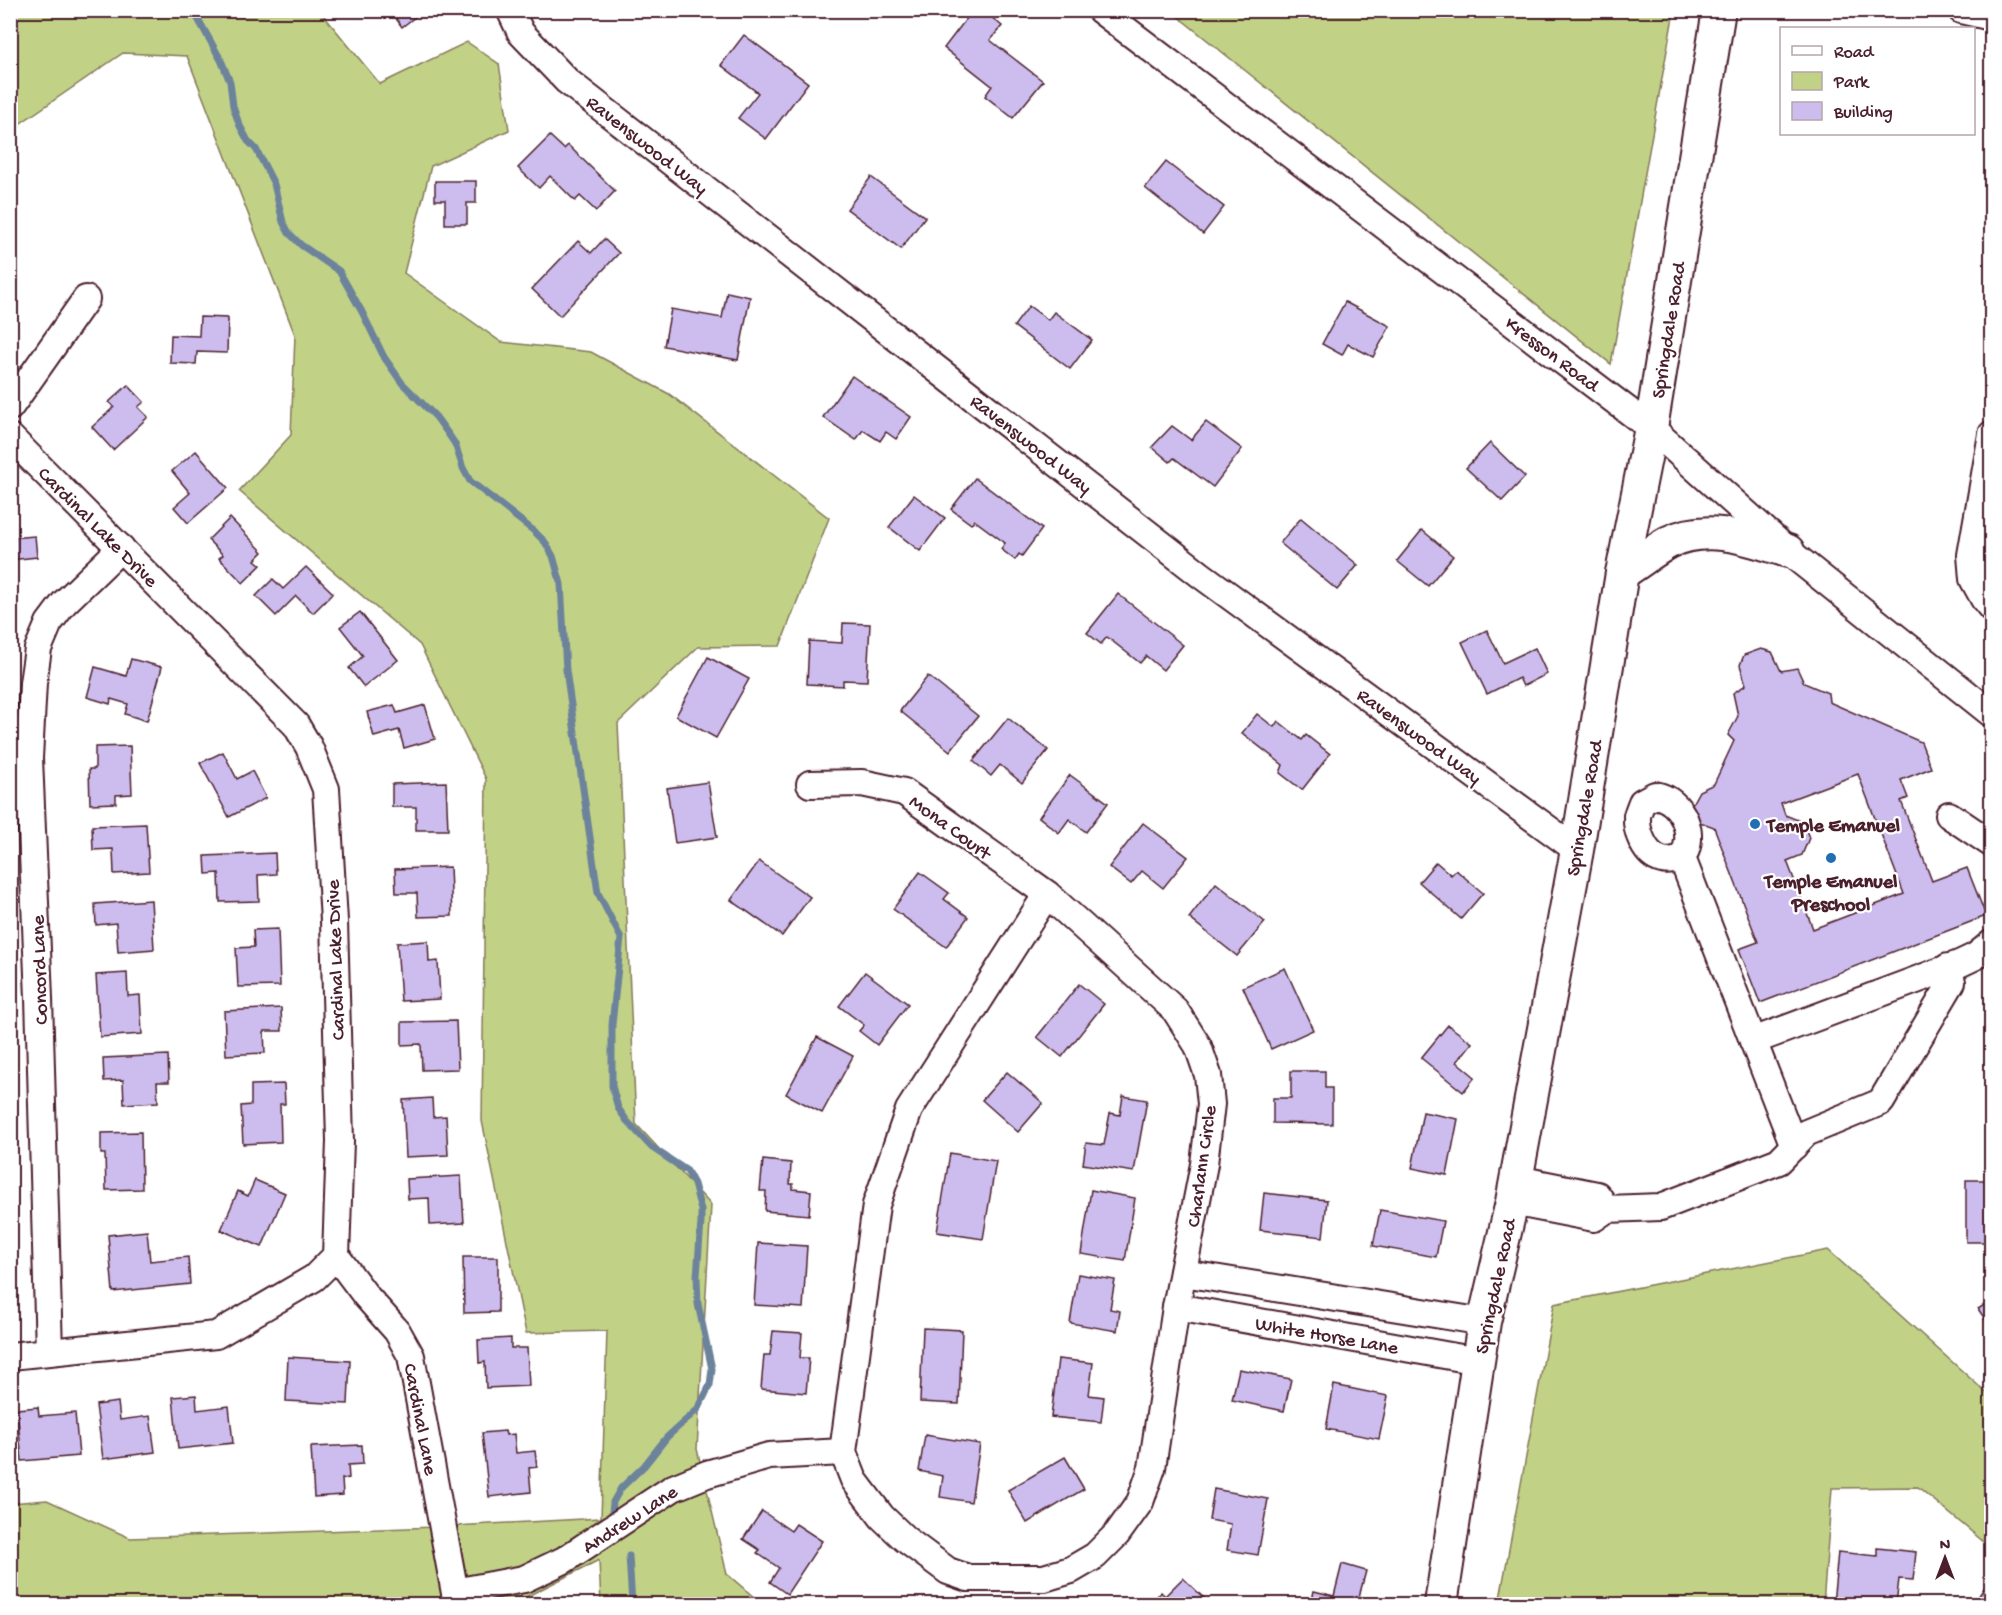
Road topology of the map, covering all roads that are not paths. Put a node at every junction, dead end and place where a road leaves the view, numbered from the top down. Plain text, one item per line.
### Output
1 (510, 10) edge
2 (1100, 10) edge
3 (1719, 10) edge
4 (1961, 10) edge
5 (1992, 17) edge
6 (86, 299) dead end
7 (10, 407) edge
8 (1651, 428) junction
9 (1992, 434) edge
10 (10, 437) edge
11 (121, 548) junction
12 (1788, 551) junction
13 (1622, 573) junction
14 (1992, 609) edge
15 (1992, 714) edge
16 (810, 784) dead end
17 (1949, 815) dead end
18 (1992, 844) edge
19 (1576, 850) junction
20 (1682, 858) dead end
21 (1047, 894) junction
22 (1992, 943) edge
23 (1948, 967) junction
24 (1753, 1041) junction
25 (1794, 1146) junction
26 (1514, 1191) junction
27 (336, 1256) junction
28 (1183, 1273) junction
29 (1176, 1307) junction
30 (1484, 1322) junction
31 (49, 1352) junction
32 (10, 1356) edge
33 (1478, 1361) junction
34 (843, 1452) junction
35 (456, 1598) edge
36 (1441, 1605) edge

1 - 19 street, Ravenswood Way
2 - 8 street, Kresson Road
3 - 8 main road, Springdale Road
4 - 5 street
6 - 7 street
8 - 12 street, Kresson Road
8 - 13 main road, Springdale Road
9 - 14 street
10 - 11 street, Cardinal Lake Drive
11 - 27 street, Cardinal Lake Drive
11 - 31 street, Concord Lane
12 - 13 main road
12 - 15 street, Kresson Road
13 - 19 main road, Springdale Road
16 - 21 street, Mona Court
17 - 18 street
19 - 26 main road, Springdale Road
20 - 24 street
21 - 28 street, Charlann Circle
21 - 34 street, Charlann Circle
22 - 23 street
23 - 24 street
23 - 25 street
24 - 25 street
25 - 26 street
26 - 30 main road, Springdale Road
27 - 31 street
27 - 35 street, Cardinal Lane
28 - 29 street, Charlann Circle
28 - 30 street, White Horse Lane
29 - 33 street, White Horse Lane
29 - 34 street, Charlann Circle
30 - 33 main road, Springdale Road
31 - 32 street
33 - 36 main road, Springdale Road
34 - 35 street, Andrew Lane

